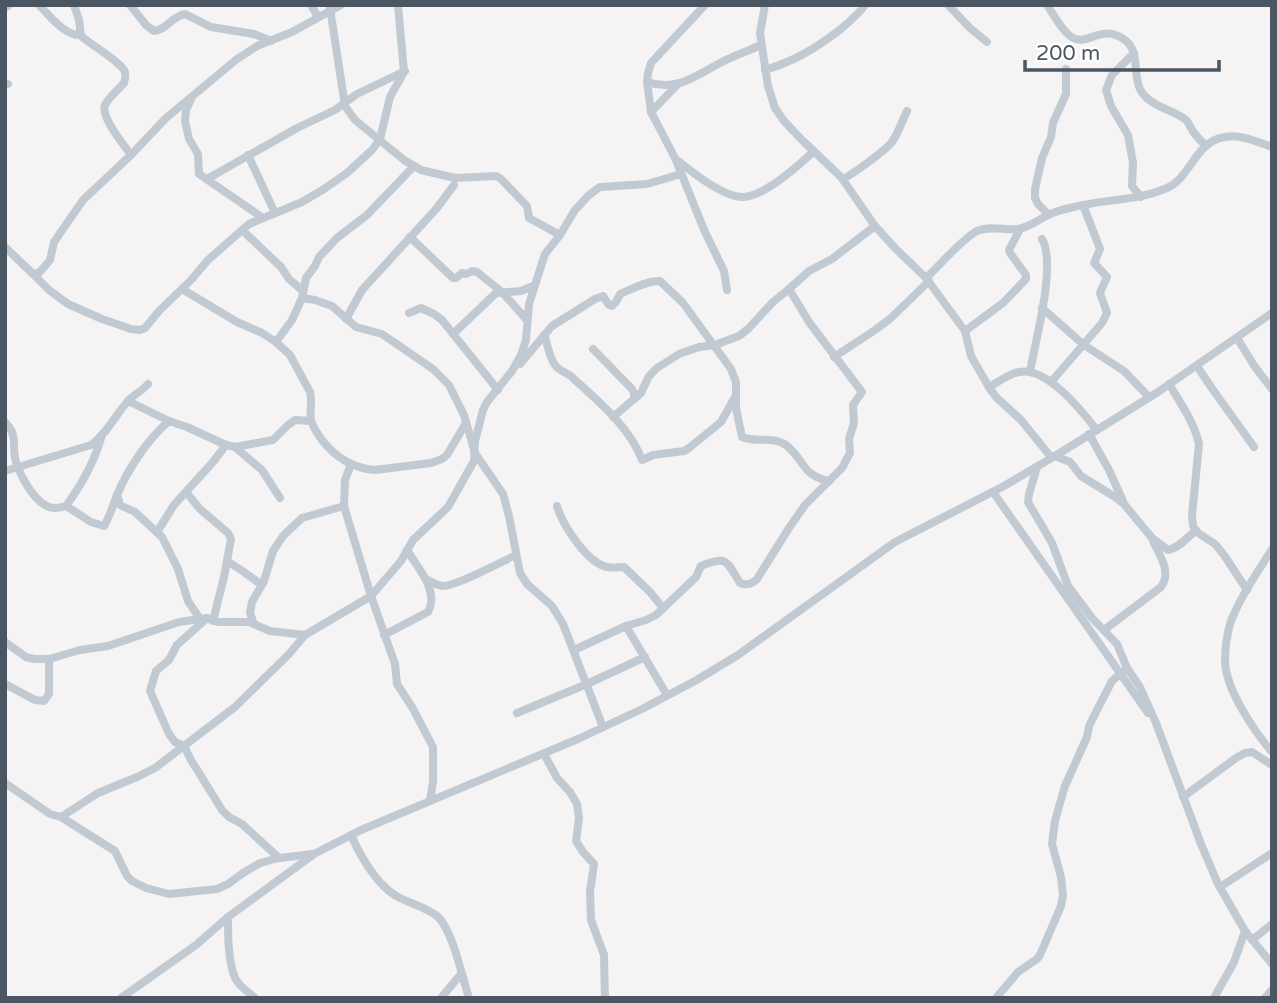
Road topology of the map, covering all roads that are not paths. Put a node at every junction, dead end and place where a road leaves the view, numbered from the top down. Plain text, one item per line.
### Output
1 (39, 5) edge
2 (74, 5) edge
3 (130, 5) edge
4 (181, 5) edge
5 (311, 5) edge
6 (341, 5) edge
7 (398, 5) edge
8 (705, 5) edge
9 (765, 5) edge
10 (865, 5) edge
11 (948, 5) edge
12 (1047, 5) edge
13 (330, 8) edge
14 (318, 17) junction
15 (195, 19) junction
16 (80, 35) junction
17 (271, 41) junction
18 (987, 42) dead end
19 (761, 45) junction
20 (1134, 53) junction
21 (1066, 69) dead end
22 (765, 70) junction
23 (405, 71) junction
24 (647, 82) junction
25 (680, 83) junction
26 (192, 97) junction
27 (344, 104) junction
28 (906, 111) dead end
29 (651, 112) junction
30 (380, 139) junction
31 (1206, 146) junction
32 (1272, 147) edge
33 (813, 152) junction
34 (131, 155) junction
35 (247, 155) junction
36 (675, 158) junction
37 (414, 166) junction
38 (681, 174) junction
39 (207, 179) junction
40 (843, 179) junction
41 (454, 185) dead end
42 (1141, 197) junction
43 (1083, 205) junction
44 (275, 213) junction
45 (1049, 215) junction
46 (262, 218) junction
47 (875, 226) junction
48 (1020, 229) junction
49 (242, 230) junction
50 (560, 235) junction
51 (410, 237) junction
52 (1042, 239) dead end
53 (5, 247) edge
54 (33, 274) junction
55 (928, 280) junction
56 (533, 286) dead end
57 (182, 289) junction
58 (789, 289) junction
59 (727, 290) dead end
60 (502, 292) junction
61 (303, 295) junction
62 (1042, 309) junction
63 (409, 313) dead end
64 (1272, 313) edge
65 (346, 319) junction
66 (527, 320) junction
67 (965, 331) junction
68 (453, 334) junction
69 (544, 335) junction
70 (1237, 338) junction
71 (276, 342) junction
72 (715, 345) junction
73 (1084, 345) junction
74 (593, 349) dead end
75 (834, 357) junction
76 (1197, 366) junction
77 (512, 371) junction
78 (1030, 372) junction
79 (1051, 382) junction
80 (148, 384) dead end
81 (1169, 384) junction
82 (989, 387) junction
83 (1272, 389) edge
84 (498, 390) junction
85 (736, 394) junction
86 (1149, 397) junction
87 (634, 399) junction
88 (128, 401) junction
89 (613, 417) junction
90 (169, 421) junction
91 (311, 421) junction
92 (5, 422) edge
93 (466, 423) junction
94 (1092, 431) junction
95 (102, 435) junction
96 (230, 446) junction
97 (1254, 447) dead end
98 (475, 453) junction
99 (1053, 456) junction
100 (351, 464) junction
101 (18, 467) junction
102 (1037, 467) junction
103 (5, 471) edge
104 (829, 481) junction
105 (186, 492) junction
106 (993, 492) junction
107 (117, 495) junction
108 (280, 498) dead end
109 (1124, 504) junction
110 (66, 506) junction
111 (344, 506) junction
112 (557, 506) dead end
113 (1196, 530) junction
114 (157, 532) junction
115 (1152, 538) junction
116 (1272, 549) edge
117 (407, 550) junction
118 (516, 555) junction
119 (227, 561) junction
120 (425, 579) junction
121 (262, 585) junction
122 (1247, 590) junction
123 (371, 596) junction
124 (663, 608) junction
125 (207, 619) junction
126 (254, 624) junction
127 (626, 626) junction
128 (1104, 630) junction
129 (305, 635) junction
130 (384, 635) junction
131 (5, 642) edge
132 (574, 650) junction
133 (645, 657) junction
134 (49, 659) junction
135 (1123, 670) junction
136 (5, 684) edge
137 (587, 684) junction
138 (667, 695) junction
139 (517, 713) dead end
140 (603, 727) junction
141 (184, 746) junction
142 (1271, 750) edge
143 (544, 754) junction
144 (1270, 764) edge
145 (5, 783) edge
146 (1183, 797) junction
147 (430, 800) junction
148 (61, 817) junction
149 (351, 835) junction
150 (1272, 853) edge
151 (314, 854) junction
152 (279, 858) junction
153 (1220, 887) junction
154 (228, 917) junction
155 (1272, 924) edge
156 (1245, 932) junction
157 (1252, 940) junction
158 (1272, 964) edge
159 (461, 974) junction
160 (1272, 990) edge
161 (121, 998) edge
162 (255, 998) edge
163 (441, 998) edge
164 (468, 998) edge
165 (605, 998) edge
166 (996, 998) edge
167 (1214, 998) edge
168 (1265, 998) edge

1 - 16 street
2 - 16 street
3 - 15 street
4 - 15 street
5 - 14 street
6 - 13 street
7 - 23 street
8 - 24 street
9 - 19 street
10 - 22 street
11 - 18 street
12 - 20 street
13 - 14 street
13 - 27 street
14 - 17 street
15 - 17 street
16 - 34 street
17 - 26 street
19 - 22 street
19 - 25 street
20 - 31 street
20 - 42 street
21 - 45 street
22 - 33 street
23 - 27 street
23 - 30 street
24 - 25 street
24 - 29 street
25 - 29 street
26 - 34 street
26 - 39 street
27 - 30 street
27 - 35 street
28 - 40 street
29 - 36 street
30 - 37 street
30 - 44 street
31 - 32 street
31 - 42 street
33 - 36 street
33 - 40 street
34 - 54 street
35 - 39 street
35 - 44 street
36 - 38 street
37 - 50 street
37 - 61 street
38 - 50 street
38 - 59 street
39 - 46 street
40 - 47 street
41 - 51 street
42 - 43 street
43 - 45 street
43 - 73 street
44 - 46 street
45 - 48 street
46 - 49 street
47 - 55 street
47 - 58 street
48 - 55 street
48 - 67 street
49 - 57 street
49 - 61 street
50 - 66 street
51 - 60 street
51 - 65 street
52 - 62 street
53 - 54 street
54 - 57 street
55 - 67 street
55 - 75 street
56 - 60 street
57 - 71 street
58 - 72 street
58 - 75 street
60 - 66 street
60 - 68 street
61 - 65 street
61 - 71 street
62 - 73 street
62 - 78 street
63 - 68 street
64 - 70 street
65 - 93 street
66 - 77 street
67 - 82 street
68 - 84 street
69 - 72 street
69 - 77 street
69 - 89 street
70 - 76 street
70 - 83 street
71 - 91 street
72 - 85 street
72 - 87 street
73 - 79 street
73 - 86 street
74 - 87 street
75 - 104 street
76 - 81 street
76 - 97 street
77 - 84 street
78 - 79 street
78 - 82 street
79 - 94 street
80 - 88 street
81 - 86 street
81 - 113 street
82 - 99 street
84 - 98 street
85 - 89 street
85 - 104 street
86 - 94 street
87 - 89 street
88 - 90 street
88 - 95 street
90 - 96 street
90 - 107 street
91 - 96 street
91 - 100 street
92 - 101 street
93 - 98 street
93 - 100 street
94 - 99 street
94 - 109 street
95 - 101 street
95 - 110 street
96 - 105 street
96 - 108 street
98 - 117 street
98 - 118 street
99 - 102 street
99 - 109 street
100 - 111 street
101 - 103 street
101 - 110 street
102 - 106 street
102 - 128 street
104 - 124 street
105 - 114 street
105 - 119 street
106 - 135 street
106 - 138 street
107 - 110 street
107 - 114 street
109 - 115 street
111 - 121 street
111 - 123 street
112 - 124 street
113 - 115 street
113 - 122 street
114 - 125 street
115 - 128 street
116 - 122 street
117 - 120 street
117 - 123 street
118 - 120 street
118 - 132 street
119 - 121 street
119 - 125 street
120 - 130 street
121 - 126 street
122 - 142 street
123 - 129 street
123 - 130 street
124 - 127 street
125 - 126 street
125 - 134 street
125 - 141 street
126 - 129 street
127 - 132 street
127 - 133 street
128 - 135 street
129 - 141 street
130 - 147 street
131 - 134 street
132 - 137 street
133 - 137 street
133 - 138 street
134 - 136 street
135 - 146 street
135 - 166 street
137 - 139 street
137 - 140 street
138 - 140 street
140 - 143 street
141 - 148 street
141 - 152 street
142 - 144 street
143 - 147 street
143 - 165 street
144 - 146 street
145 - 148 street
146 - 153 street
147 - 149 street
148 - 152 street
149 - 151 street
149 - 159 street
150 - 153 street
151 - 152 street
151 - 154 street
153 - 156 street
154 - 161 street
154 - 162 street
155 - 157 street
156 - 157 street
156 - 167 street
157 - 158 street
159 - 163 street
159 - 164 street
160 - 168 street

